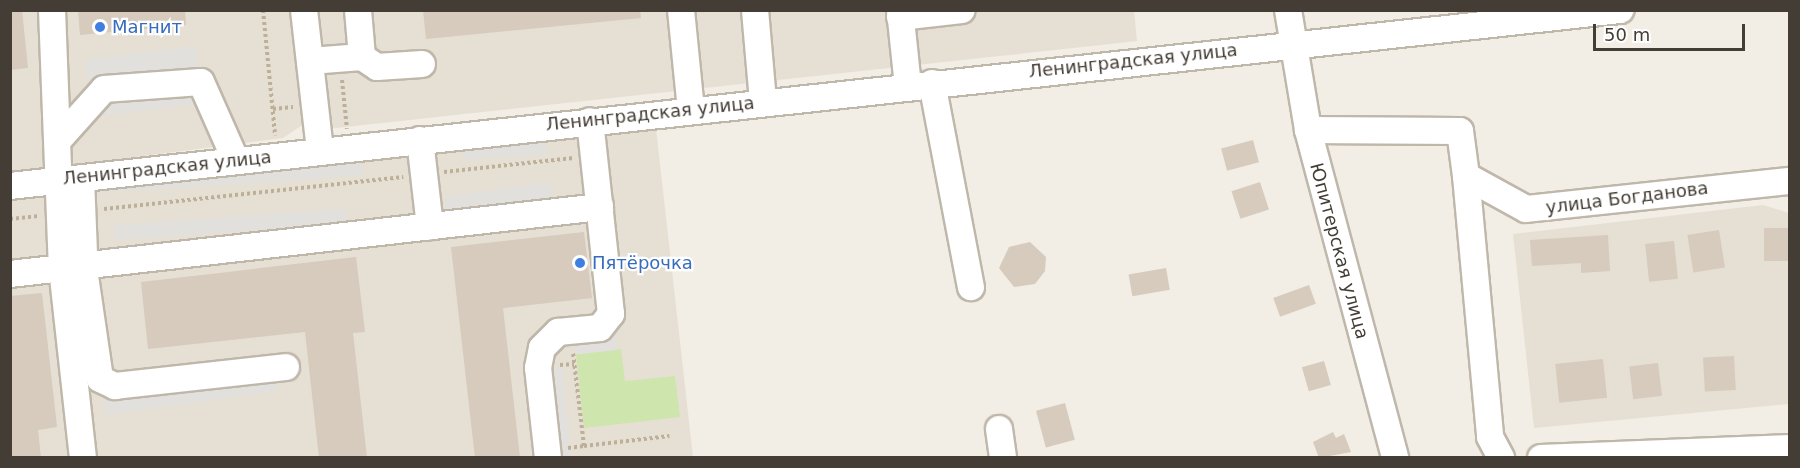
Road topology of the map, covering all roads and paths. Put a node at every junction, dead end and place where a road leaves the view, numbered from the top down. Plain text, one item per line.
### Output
1 (52, 10) edge
2 (263, 10) edge
3 (304, 10) edge
4 (358, 10) edge
5 (681, 10) edge
6 (755, 10) edge
7 (962, 10) edge
8 (1288, 10) edge
9 (1620, 10) edge
10 (900, 14) edge
11 (1290, 43) junction
12 (363, 57) junction
13 (310, 61) junction
14 (422, 64) dead end
15 (920, 85) junction
16 (764, 102) junction
17 (691, 110) junction
18 (590, 121) junction
19 (1308, 130) junction
20 (61, 137) junction
21 (420, 140) junction
22 (320, 151) junction
23 (277, 156) junction
24 (594, 156) junction
25 (236, 161) junction
26 (424, 174) junction
27 (1466, 176) junction
28 (71, 179) junction
29 (1790, 181) edge
30 (10, 186) edge
31 (600, 207) junction
32 (71, 212) junction
33 (10, 219) edge
34 (430, 226) junction
35 (73, 267) junction
36 (10, 274) edge
37 (971, 287) dead end
38 (571, 331) junction
39 (286, 367) dead end
40 (999, 429) dead end
41 (669, 436) dead end
42 (584, 446) junction
43 (1780, 452) edge
44 (548, 454) edge
45 (83, 458) edge
46 (1003, 458) edge
47 (1395, 458) edge
48 (1501, 458) edge
49 (1542, 458) edge

1 - 20 street
2 - 23 path
3 - 13 street
4 - 12 street
5 - 17 street
6 - 16 street
7 - 10 street
8 - 11 street, Юпитерская улица
9 - 11 street, Ленинградская улица
10 - 15 street
11 - 15 street, Ленинградская улица
11 - 19 street, Юпитерская улица
12 - 13 street
12 - 14 street
13 - 22 street
15 - 16 street, Ленинградская улица
15 - 37 street
16 - 17 street, Ленинградская улица
17 - 18 street, Ленинградская улица
18 - 21 street, Ленинградская улица
18 - 24 street
19 - 27 street
19 - 47 street, Юпитерская улица
20 - 25 street
20 - 28 street
21 - 22 street, Ленинградская улица
21 - 26 street
22 - 23 street, Ленинградская улица
23 - 25 street, Ленинградская улица
24 - 26 path
24 - 31 street
25 - 28 street, Ленинградская улица
26 - 32 path
26 - 34 street
27 - 29 street, улица Богданова
27 - 48 street
28 - 30 street, Ленинградская улица
28 - 32 street
31 - 34 street
31 - 38 street
32 - 33 path
32 - 35 street
34 - 35 street
35 - 36 street
35 - 39 street
35 - 45 street
38 - 42 path
38 - 44 street
40 - 46 street
41 - 42 path
42 - 44 path
43 - 49 street

